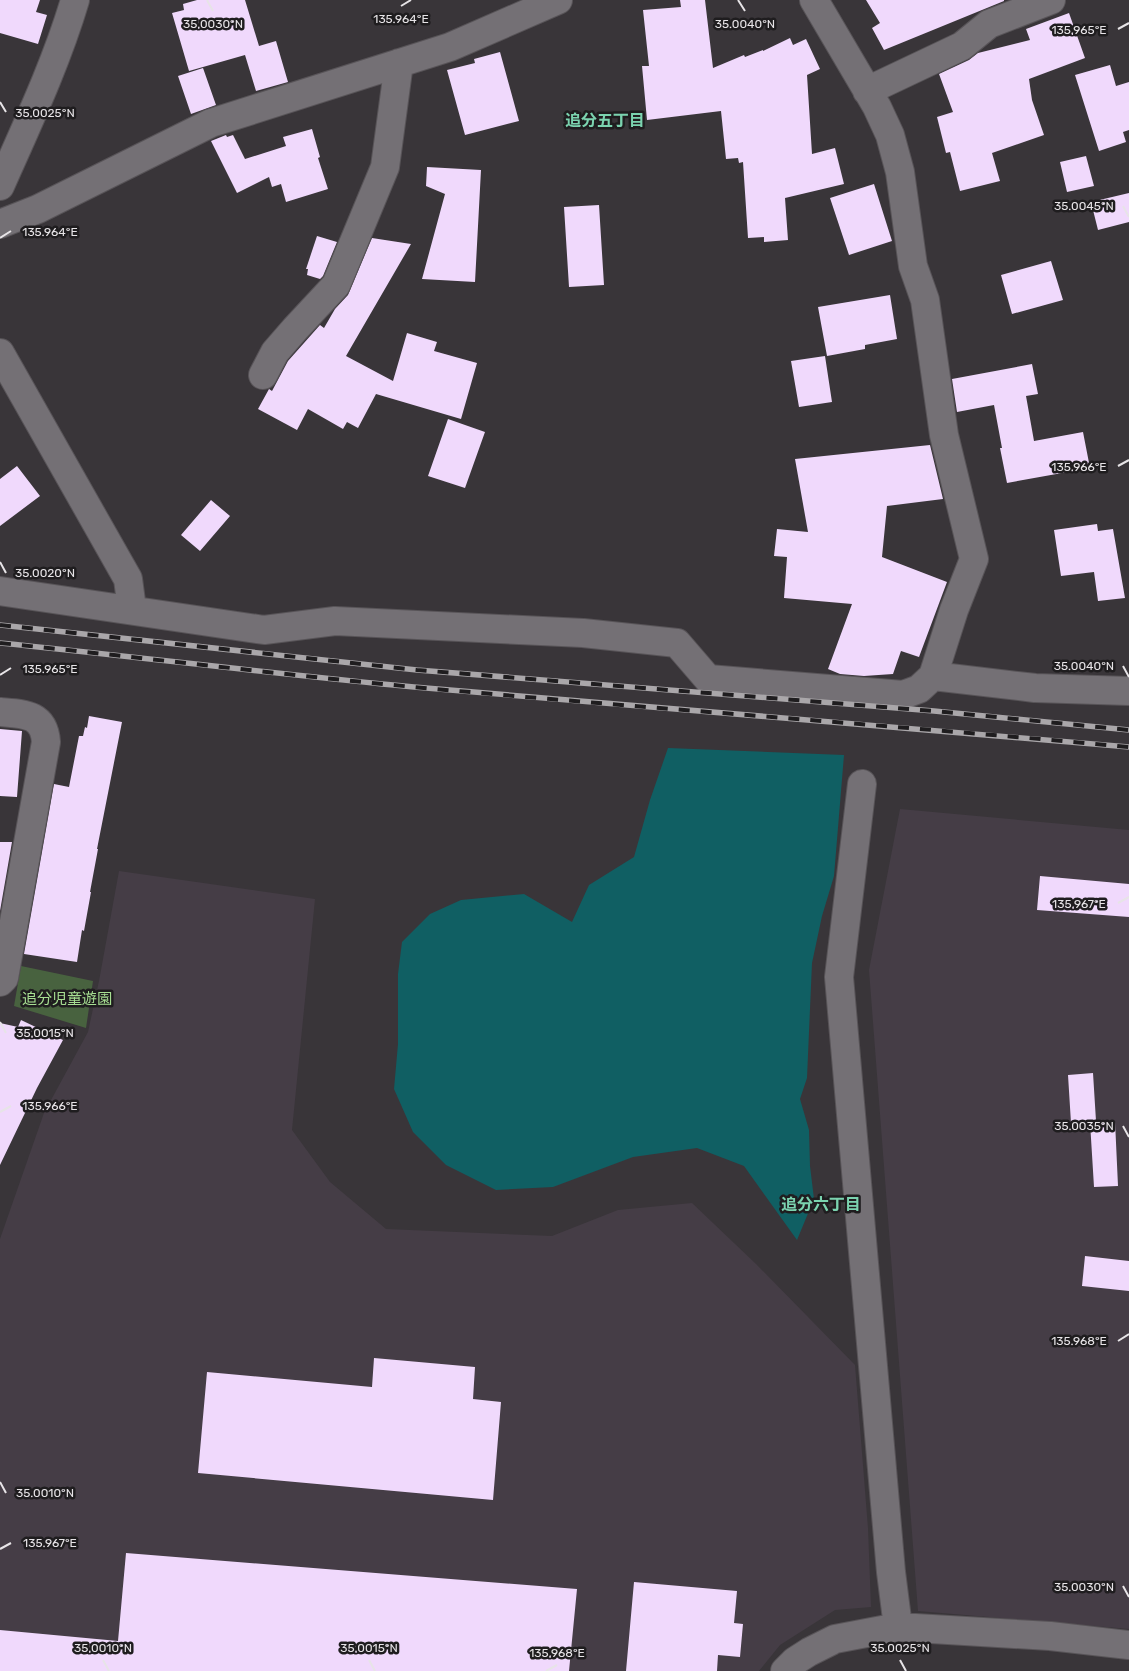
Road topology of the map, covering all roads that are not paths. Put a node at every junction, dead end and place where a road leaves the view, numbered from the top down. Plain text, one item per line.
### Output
1 (76, 0) edge
2 (558, 0) edge
3 (814, 0) edge
4 (1051, 0) edge
5 (400, 63) junction
6 (868, 91) junction
7 (0, 186) edge
8 (0, 224) edge
9 (0, 353) edge
10 (263, 375) dead end
11 (0, 591) edge
12 (132, 609) junction
13 (933, 676) junction
14 (1129, 691) edge
15 (0, 712) edge
16 (862, 784) dead end
17 (0, 982) edge
18 (898, 1627) junction
19 (1129, 1645) edge
20 (785, 1671) edge

1 - 7 street
2 - 5 street
3 - 6 street
4 - 6 street
5 - 8 street
5 - 10 street
6 - 13 street
9 - 12 street
11 - 12 street
12 - 13 street
13 - 14 street
15 - 17 street
16 - 18 street
18 - 19 street
18 - 20 street

